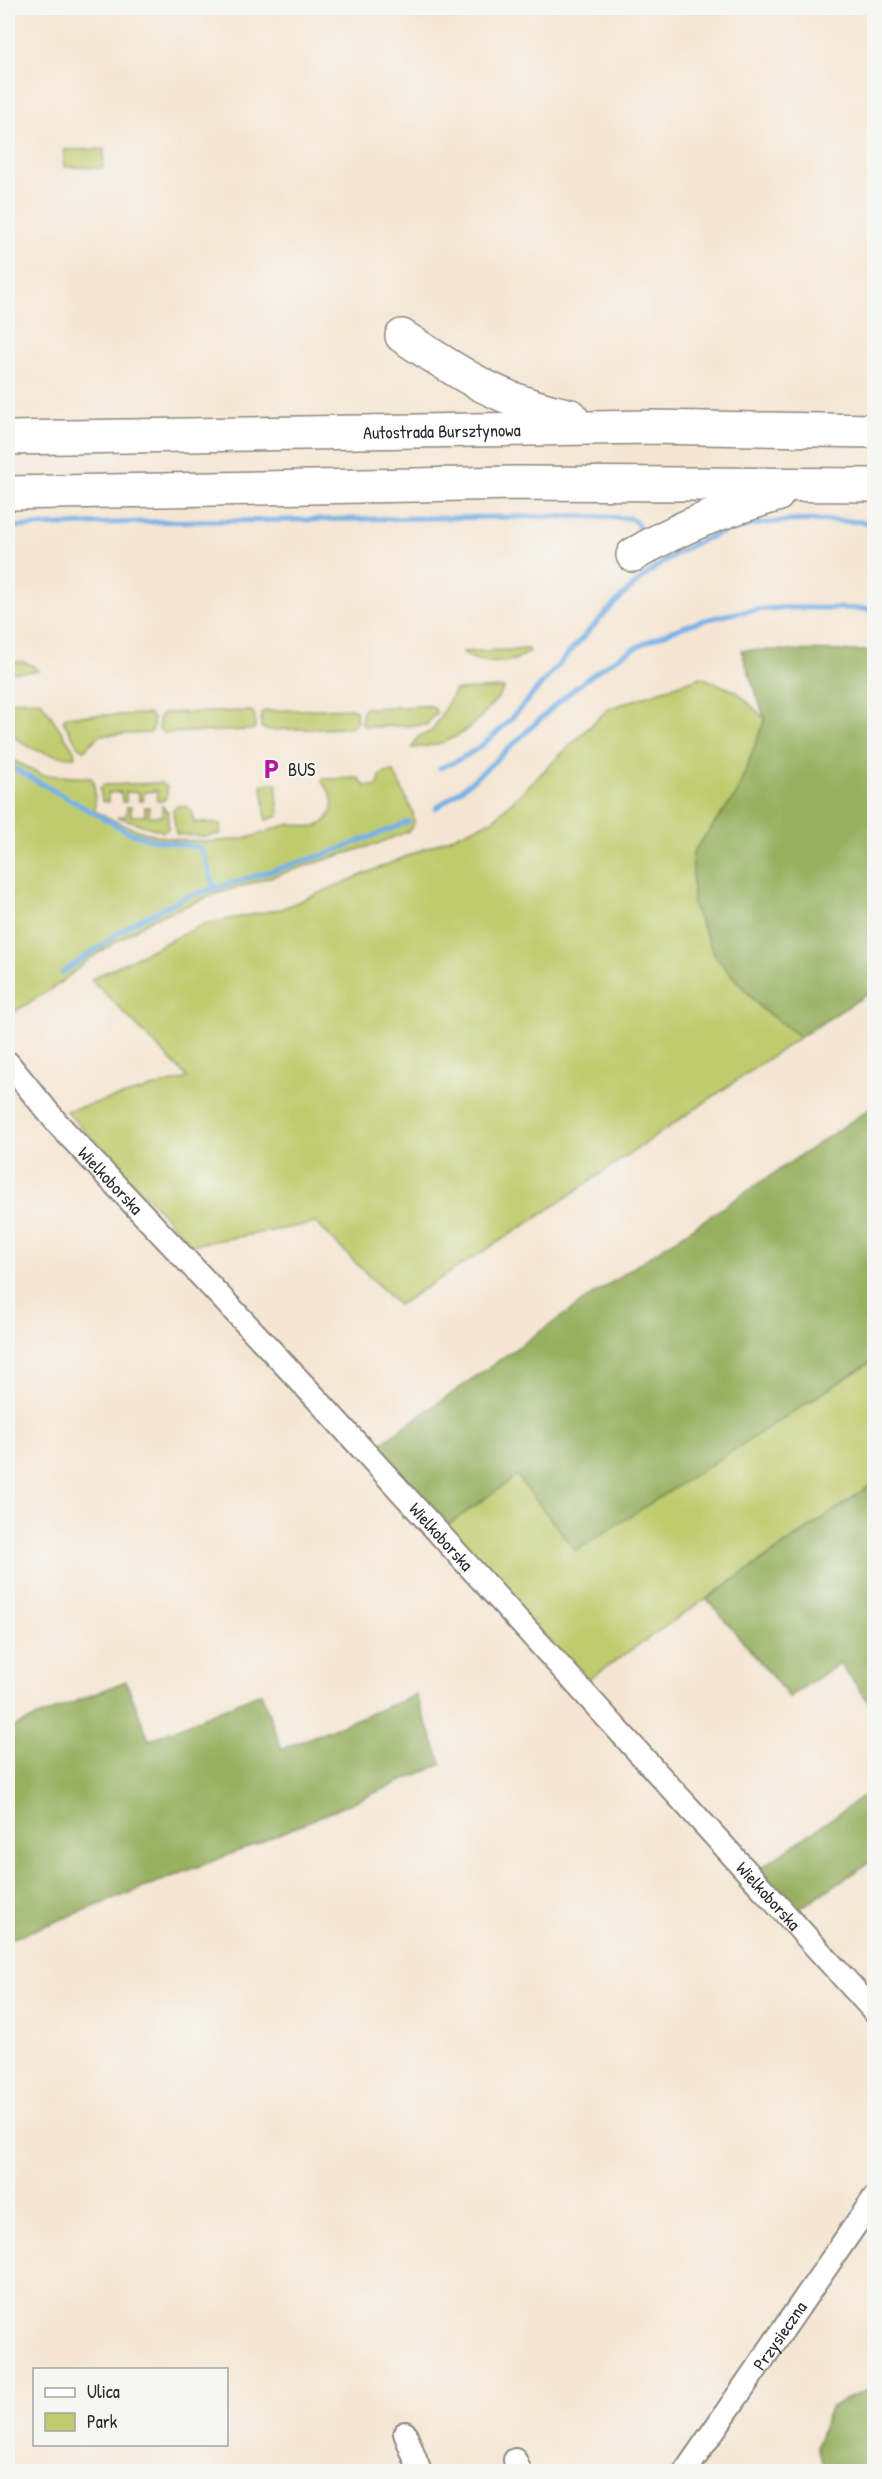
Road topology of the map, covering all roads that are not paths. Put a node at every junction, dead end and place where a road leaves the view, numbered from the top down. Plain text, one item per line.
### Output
1 (402, 336) dead end
2 (650, 427) junction
3 (874, 431) edge
4 (8, 438) edge
5 (817, 484) junction
6 (874, 485) edge
7 (8, 492) edge
8 (633, 555) dead end
9 (8, 1064) edge
10 (874, 2011) edge
11 (874, 2198) edge
12 (405, 2433) dead end
13 (420, 2472) edge
14 (686, 2472) edge

1 - 2 highway
2 - 3 highway, Autostrada Bursztynowa
2 - 4 highway, Autostrada Bursztynowa
5 - 6 highway
5 - 7 highway
5 - 8 highway
9 - 10 street, Wielkoborska
11 - 14 street, Przysieczna
12 - 13 street

